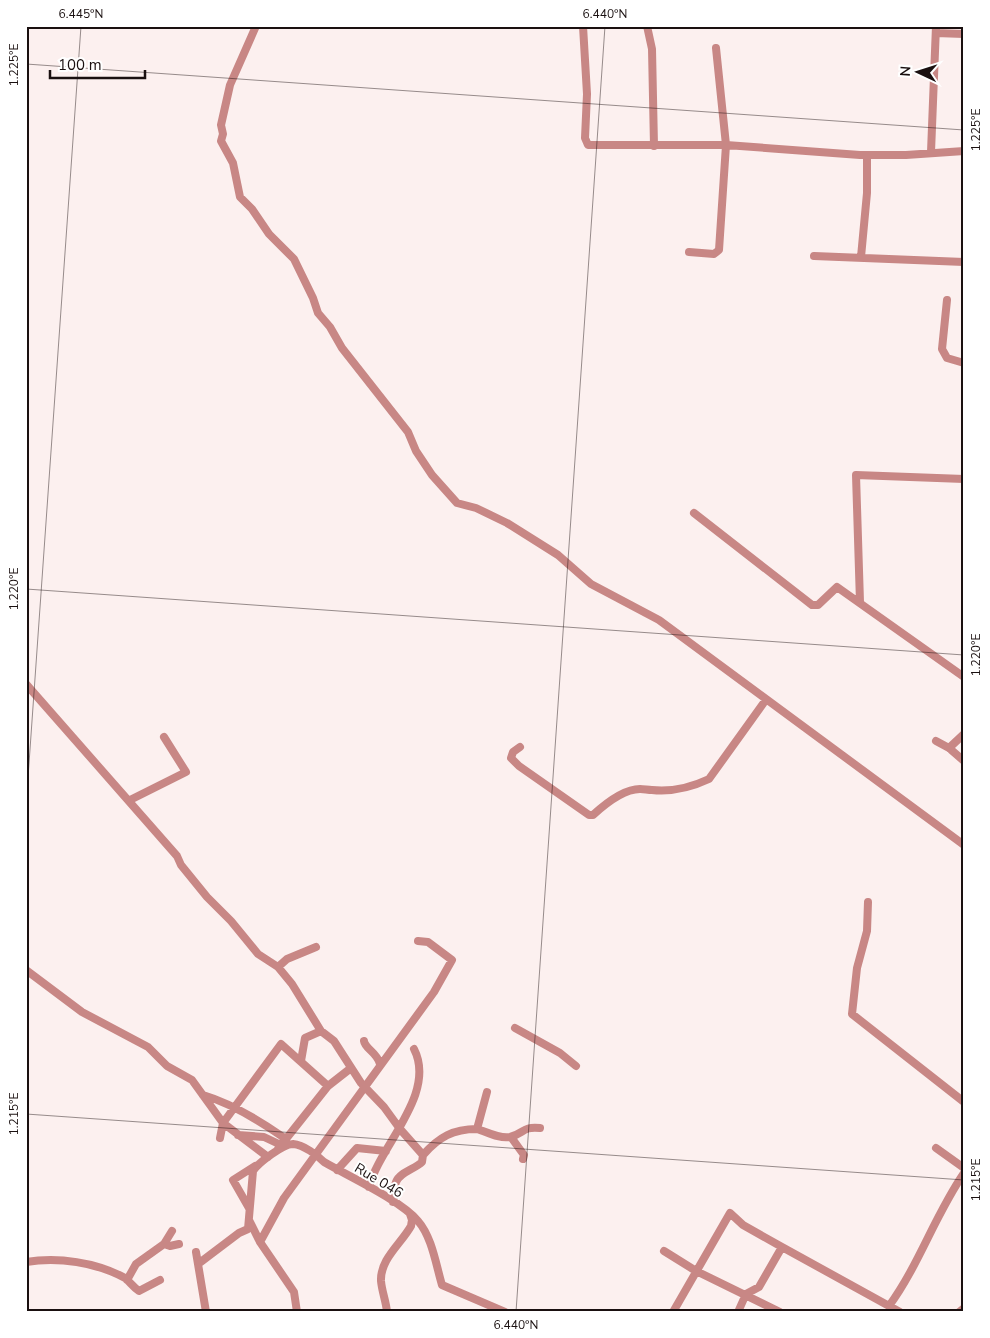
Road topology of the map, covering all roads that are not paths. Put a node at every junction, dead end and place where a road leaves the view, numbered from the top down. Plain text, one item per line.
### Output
1 (256, 26) edge
2 (582, 26) edge
3 (647, 26) edge
4 (936, 30) edge
5 (964, 34) edge
6 (716, 48) dead end
7 (726, 145) junction
8 (654, 146) junction
9 (964, 151) edge
10 (931, 152) junction
11 (867, 155) junction
12 (689, 252) dead end
13 (814, 256) dead end
14 (861, 257) junction
15 (964, 262) edge
16 (947, 300) dead end
17 (964, 363) edge
18 (964, 479) edge
19 (694, 513) dead end
20 (860, 602) junction
21 (964, 677) edge
22 (26, 684) edge
23 (765, 701) junction
24 (964, 734) edge
25 (164, 737) dead end
26 (936, 741) dead end
27 (520, 747) dead end
28 (949, 748) junction
29 (964, 761) edge
30 (130, 800) junction
31 (964, 845) edge
32 (868, 902) dead end
33 (418, 941) dead end
34 (316, 947) dead end
35 (278, 967) junction
36 (26, 970) edge
37 (515, 1028) dead end
38 (321, 1031) junction
39 (364, 1041) dead end
40 (414, 1048) dead end
41 (301, 1061) junction
42 (380, 1064) junction
43 (576, 1066) dead end
44 (351, 1068) junction
45 (364, 1085) junction
46 (328, 1086) junction
47 (487, 1092) dead end
48 (204, 1095) junction
49 (964, 1102) edge
50 (233, 1109) junction
51 (223, 1123) junction
52 (540, 1128) dead end
53 (400, 1129) junction
54 (477, 1129) junction
55 (238, 1135) junction
56 (511, 1137) junction
57 (220, 1138) dead end
58 (283, 1143) junction
59 (936, 1148) dead end
60 (386, 1150) junction
61 (276, 1153) junction
62 (317, 1154) junction
63 (423, 1155) junction
64 (268, 1157) junction
65 (523, 1159) dead end
66 (258, 1164) junction
67 (964, 1168) edge
68 (337, 1170) junction
69 (964, 1173) edge
70 (369, 1187) junction
71 (393, 1202) junction
72 (249, 1208) junction
73 (410, 1214) junction
74 (249, 1220) junction
75 (172, 1231) dead end
76 (260, 1242) junction
77 (164, 1244) junction
78 (179, 1244) dead end
79 (782, 1248) junction
80 (664, 1251) dead end
81 (26, 1262) edge
82 (696, 1271) junction
83 (127, 1280) junction
84 (160, 1280) dead end
85 (746, 1294) junction
86 (889, 1306) junction
87 (964, 1308) edge
88 (206, 1312) edge
89 (297, 1312) edge
90 (387, 1312) edge
91 (505, 1312) edge
92 (674, 1312) edge
93 (738, 1312) edge
94 (780, 1312) edge
95 (900, 1312) edge
96 (959, 1312) edge

1 - 23 street
2 - 8 street
3 - 8 street
4 - 5 street
4 - 10 street
6 - 7 street
7 - 8 street
7 - 11 street
7 - 12 street
9 - 10 street
10 - 11 street
11 - 14 street
13 - 14 street
14 - 15 street
16 - 17 street
18 - 20 street
19 - 20 street
20 - 21 street
22 - 30 street
23 - 27 street
23 - 31 street
24 - 28 street
25 - 30 street
26 - 28 street
28 - 29 street
30 - 35 street
32 - 49 street
33 - 42 street
34 - 35 street
35 - 38 street
36 - 48 street
37 - 43 street
38 - 41 street
38 - 44 street
39 - 42 street
40 - 53 street
41 - 46 street
41 - 50 street
42 - 45 street
44 - 45 street
44 - 46 street
45 - 53 street
45 - 62 street
46 - 58 street
47 - 54 street
48 - 50 street
48 - 51 street
50 - 51 street
50 - 58 street
51 - 55 street
51 - 57 street
52 - 56 street
53 - 60 street
53 - 63 street
54 - 56 street
54 - 63 street
55 - 58 street
55 - 64 street
56 - 65 street
58 - 61 street
59 - 67 street
60 - 68 street
60 - 70 street
61 - 62 street, Rue 046
61 - 64 street, Rue 046
62 - 68 street, Rue 046
62 - 76 street
63 - 71 street
64 - 66 street, Rue 046
66 - 72 street
66 - 72 street, Rue 046
68 - 70 street, Rue 046
69 - 86 street
70 - 71 street, Rue 046
71 - 73 street, Rue 046
72 - 74 street
73 - 90 street
73 - 91 street, Rue 046
74 - 76 street
74 - 88 street
75 - 77 street
76 - 89 street
77 - 78 street
77 - 83 street
79 - 82 street
79 - 85 street
79 - 86 street
80 - 82 street
81 - 83 street
82 - 85 street
82 - 92 street
83 - 84 street
85 - 93 street
85 - 94 street
86 - 95 street
87 - 96 street

